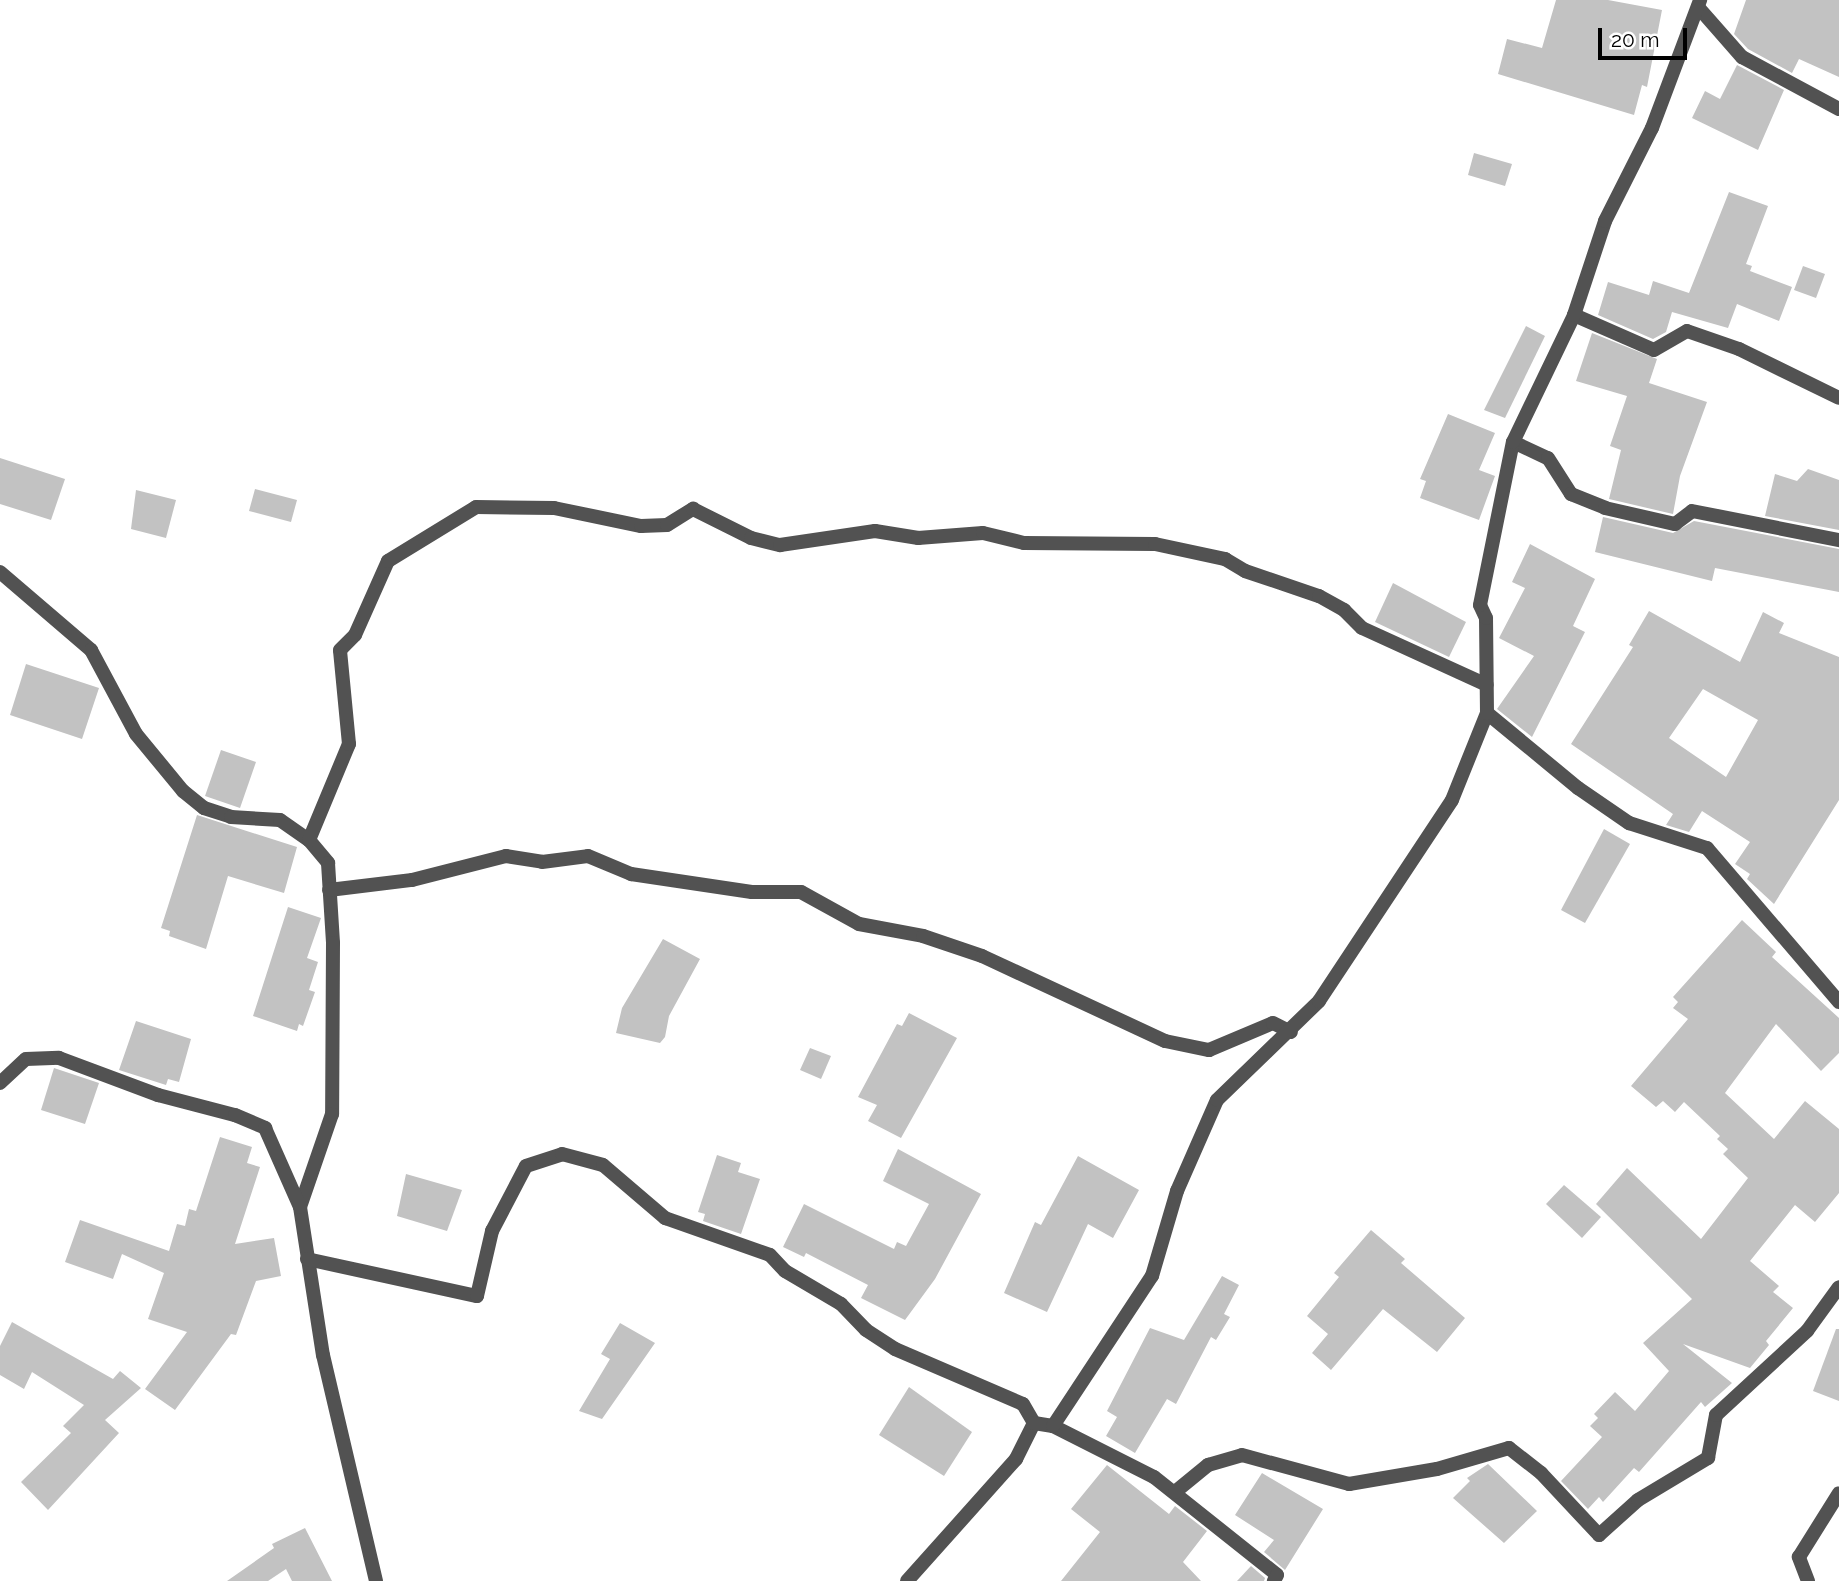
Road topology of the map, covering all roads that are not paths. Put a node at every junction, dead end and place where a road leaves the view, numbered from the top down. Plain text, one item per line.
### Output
1 (1699, 4) edge
2 (1839, 109) edge
3 (1574, 314) junction
4 (1839, 398) edge
5 (1513, 442) junction
6 (1839, 540) edge
7 (0, 572) edge
8 (1487, 685) junction
9 (1487, 713) junction
10 (309, 839) junction
11 (329, 890) junction
12 (1839, 1002) edge
13 (1291, 1031) junction
14 (0, 1083) edge
15 (300, 1207) junction
16 (307, 1259) junction
17 (1839, 1287) edge
18 (1034, 1423) junction
19 (1054, 1426) junction
20 (1175, 1492) junction
21 (1839, 1493) edge
22 (376, 1581) edge
23 (908, 1581) edge
24 (1274, 1581) edge
25 (1808, 1581) edge

1 - 2 street
1 - 3 street
3 - 4 street
3 - 5 street
5 - 6 street
5 - 8 street
7 - 10 street
8 - 9 street
8 - 10 street
9 - 12 street
9 - 13 street
10 - 11 street
11 - 13 street
11 - 15 street
13 - 19 street
14 - 15 street
15 - 16 street
16 - 18 street
16 - 22 street
17 - 20 street
18 - 19 street
18 - 23 street
19 - 20 street
20 - 24 street
21 - 25 street

